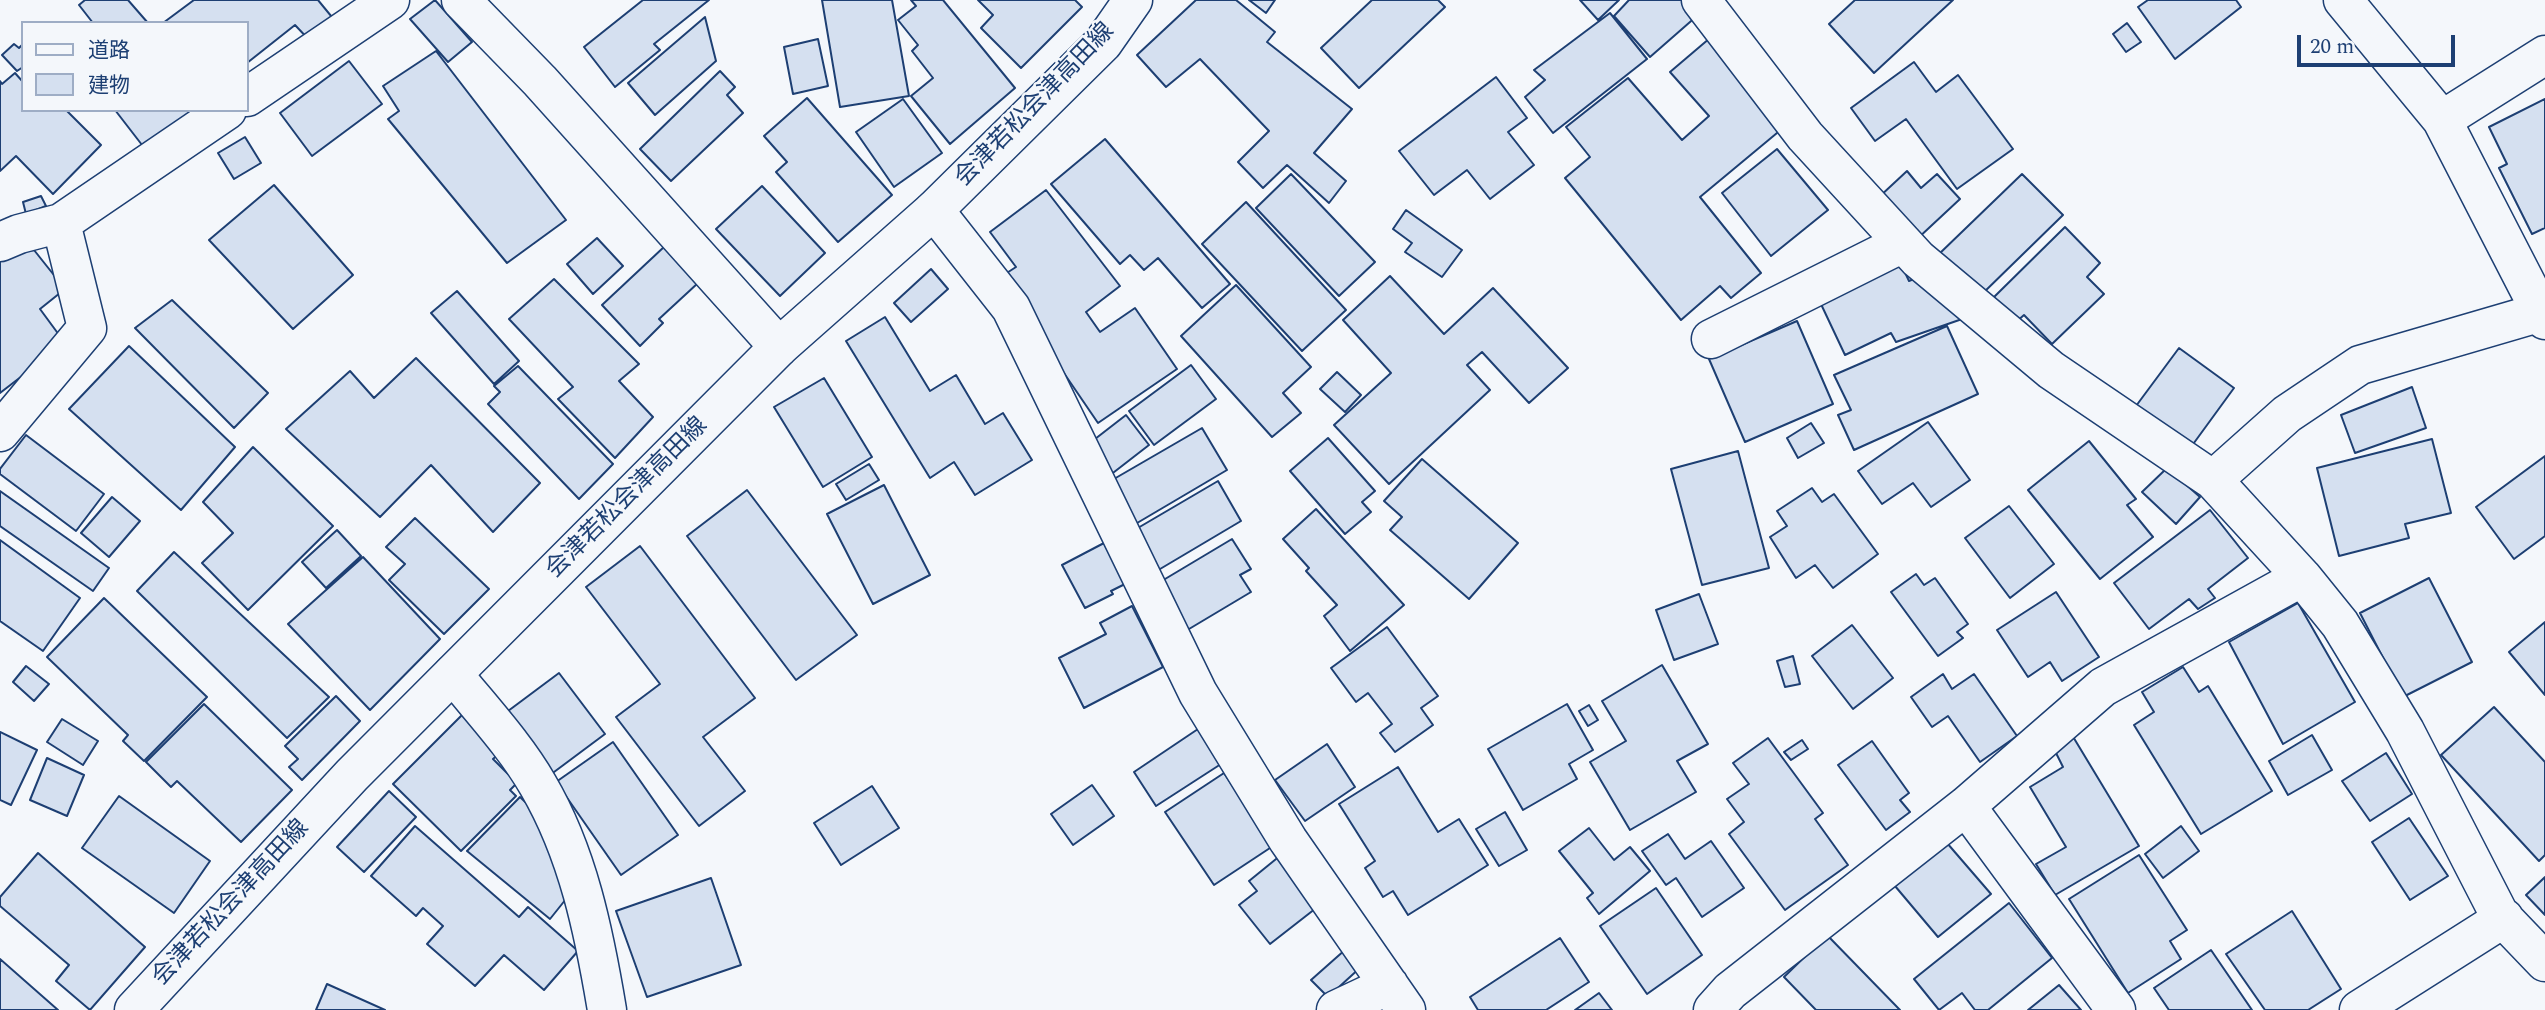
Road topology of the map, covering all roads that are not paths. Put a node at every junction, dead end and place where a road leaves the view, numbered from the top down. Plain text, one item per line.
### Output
1 (390, 0) edge
2 (461, 0) edge
3 (1133, 0) edge
4 (1701, 0) edge
5 (2343, 0) edge
6 (2545, 55) edge
7 (248, 96) edge
8 (224, 112) edge
9 (2442, 120) junction
10 (934, 210) junction
11 (61, 223) junction
12 (0, 242) edge
13 (1903, 243) junction
14 (2544, 315) edge
15 (1711, 338) dead end
16 (779, 347) junction
17 (0, 432) edge
18 (2213, 480) junction
19 (2302, 577) junction
20 (453, 674) junction
21 (1966, 806) junction
22 (2504, 918) junction
23 (2545, 962) edge
24 (1397, 998) edge
25 (134, 1010) edge
26 (607, 1010) edge
27 (1336, 1010) edge
28 (1713, 1010) edge
29 (2116, 1010) edge
30 (2359, 1010) edge

1 - 7 street
2 - 16 street
3 - 10 street, 会津若松会津高田線
4 - 13 street
5 - 9 street
6 - 9 street
8 - 11 street
9 - 14 street
10 - 16 street, 会津若松会津高田線
10 - 24 street
11 - 12 street
11 - 17 street
13 - 15 street
13 - 18 street
14 - 18 street
16 - 20 street, 会津若松会津高田線
18 - 19 street
19 - 21 street
19 - 22 street
20 - 25 street, 会津若松会津高田線
20 - 26 street
21 - 28 street
21 - 29 street
22 - 23 street
22 - 30 street
24 - 27 street

